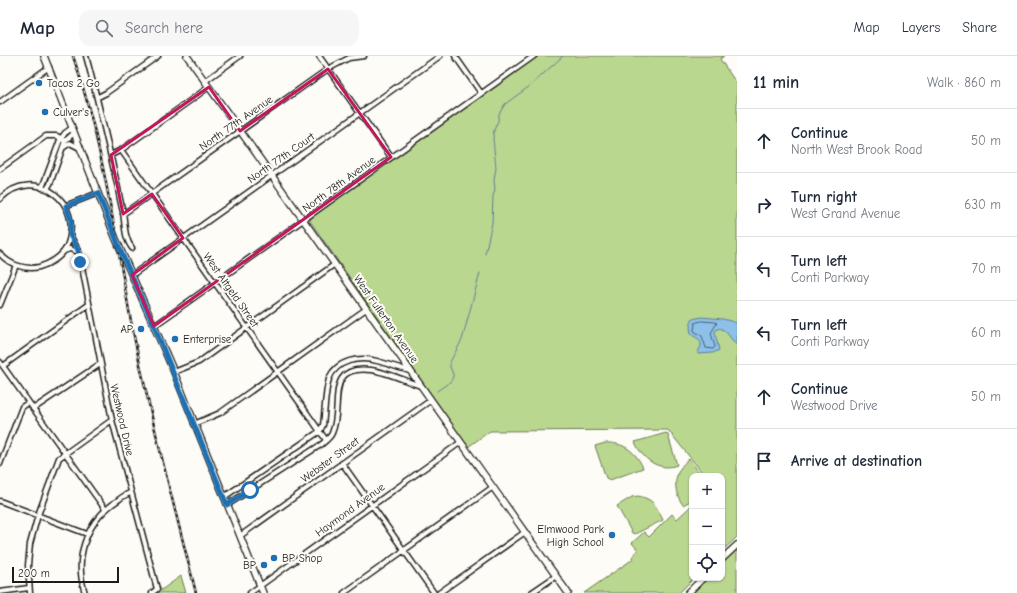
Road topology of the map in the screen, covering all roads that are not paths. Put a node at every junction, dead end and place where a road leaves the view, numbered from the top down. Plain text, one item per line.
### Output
1 (44, 56) edge
2 (86, 56) edge
3 (158, 56) edge
4 (187, 56) edge
5 (240, 56) edge
6 (319, 56) edge
7 (364, 56) edge
8 (440, 56) edge
9 (455, 56) edge
10 (534, 56) edge
11 (49, 67) junction
12 (328, 69) junction
13 (205, 81) junction
14 (209, 87) junction
15 (481, 93) junction
16 (98, 97) junction
17 (0, 102) edge
18 (360, 113) junction
19 (73, 130) junction
20 (240, 132) junction
21 (61, 138) junction
22 (65, 141) junction
23 (64, 147) junction
24 (80, 148) junction
25 (121, 150) junction
26 (111, 155) junction
27 (391, 157) junction
28 (0, 169) edge
29 (272, 176) junction
30 (44, 188) junction
31 (98, 193) junction
32 (152, 194) junction
33 (0, 199) edge
34 (66, 206) junction
35 (123, 214) junction
36 (303, 220) junction
37 (70, 235) junction
38 (184, 238) junction
39 (132, 248) dead end
40 (64, 251) junction
41 (79, 252) junction
42 (0, 254) edge
43 (335, 264) junction
44 (16, 265) junction
45 (132, 275) junction
46 (215, 283) junction
47 (0, 305) edge
48 (88, 305) junction
49 (366, 309) junction
50 (154, 326) junction
51 (247, 328) junction
52 (0, 362) edge
53 (100, 364) junction
54 (3, 366) junction
55 (410, 371) junction
56 (174, 372) junction
57 (278, 372) junction
58 (421, 386) junction
59 (431, 400) junction
60 (28, 403) junction
61 (33, 409) junction
62 (112, 420) junction
63 (194, 424) junction
64 (320, 431) junction
65 (326, 440) junction
66 (461, 442) junction
67 (64, 453) junction
68 (342, 463) junction
69 (0, 464) edge
70 (493, 487) junction
71 (130, 494) junction
72 (224, 497) junction
73 (0, 501) edge
74 (227, 505) junction
75 (372, 505) junction
76 (105, 509) junction
77 (38, 515) junction
78 (525, 532) junction
79 (87, 534) junction
80 (240, 536) junction
81 (737, 545) edge
82 (404, 550) junction
83 (725, 556) edge
84 (556, 576) junction
85 (700, 581) edge
86 (260, 586) junction
87 (29, 588) junction
88 (0, 592) edge
89 (30, 593) edge
90 (85, 593) edge
91 (152, 593) edge
92 (250, 593) edge
93 (263, 593) edge
94 (344, 593) edge
95 (434, 593) edge
96 (439, 593) edge
97 (532, 593) edge
98 (568, 593) edge
99 (688, 593) edge

1 - 11 street
2 - 16 street
3 - 16 street
4 - 13 street, West Fullerton Avenue
5 - 13 street
6 - 12 street
7 - 12 street, North 77th Avenue
8 - 18 street, North 77th Court
9 - 15 street
10 - 15 street, North 78th Avenue
11 - 17 street
11 - 19 street
12 - 18 street
12 - 20 street, North 77th Avenue
13 - 14 street, West Fullerton Avenue
14 - 20 street, West Fullerton Avenue
14 - 25 street
15 - 27 street, North 78th Avenue
16 - 26 street
18 - 27 street
18 - 29 street, North 77th Court
19 - 21 street
19 - 22 street
19 - 24 street
20 - 29 street, West Fullerton Avenue
20 - 32 street, North 77th Avenue
21 - 22 street
21 - 28 street
21 - 30 street
22 - 23 street
23 - 24 street
23 - 30 street
24 - 31 street
25 - 26 street
25 - 32 street, West Altgeld Street
26 - 35 street
27 - 36 street, North 78th Avenue
29 - 36 street, West Fullerton Avenue
29 - 38 street, North 77th Court
30 - 33 street
30 - 34 street
31 - 34 street
31 - 45 street
32 - 35 street, North 77th Avenue
32 - 38 street, West Altgeld Street
34 - 37 street
35 - 39 street
36 - 43 street, West Fullerton Avenue
36 - 46 street, North 78th Avenue
37 - 40 street
37 - 41 street, Westwood Drive
38 - 45 street, North 77th Court
38 - 46 street, West Altgeld Street
40 - 41 street
40 - 44 street
41 - 48 street, Westwood Drive
42 - 44 street
43 - 49 street, West Fullerton Avenue
43 - 51 street
44 - 47 street
45 - 50 street
46 - 50 street, North 78th Avenue
46 - 51 street, West Altgeld Street
48 - 53 street, Westwood Drive
48 - 54 street
49 - 55 street, West Fullerton Avenue
49 - 57 street
50 - 56 street
51 - 56 street
51 - 57 street, West Altgeld Street
52 - 54 street
53 - 61 street
53 - 62 street, Westwood Drive
54 - 60 street
55 - 58 street, West Fullerton Avenue
55 - 64 street
56 - 63 street
57 - 63 street
57 - 64 street, West Altgeld Street
58 - 59 street, West Fullerton Avenue
58 - 65 street
59 - 66 street, West Fullerton Avenue
59 - 68 street, Webster Street
60 - 61 street
60 - 69 street
61 - 67 street
62 - 67 street
62 - 71 street, Westwood Drive
63 - 72 street
64 - 65 street, West Altgeld Street
64 - 72 street
65 - 74 street
66 - 70 street, West Fullerton Avenue
66 - 75 street, Haymond Avenue
67 - 76 street
67 - 77 street
68 - 75 street
68 - 80 street, Webster Street
70 - 78 street, West Fullerton Avenue
70 - 82 street
71 - 76 street
71 - 91 street, Westwood Drive
72 - 74 street
73 - 77 street
74 - 80 street
75 - 82 street
75 - 86 street, Haymond Avenue
76 - 79 street
77 - 79 street
77 - 87 street
78 - 84 street, West Fullerton Avenue
78 - 96 street
79 - 90 street
80 - 86 street
81 - 83 street
82 - 94 street
82 - 95 street
84 - 97 street
84 - 98 street, West Fullerton Avenue
85 - 99 street
86 - 92 street, Haymond Avenue
86 - 93 street
87 - 88 street
87 - 89 street

